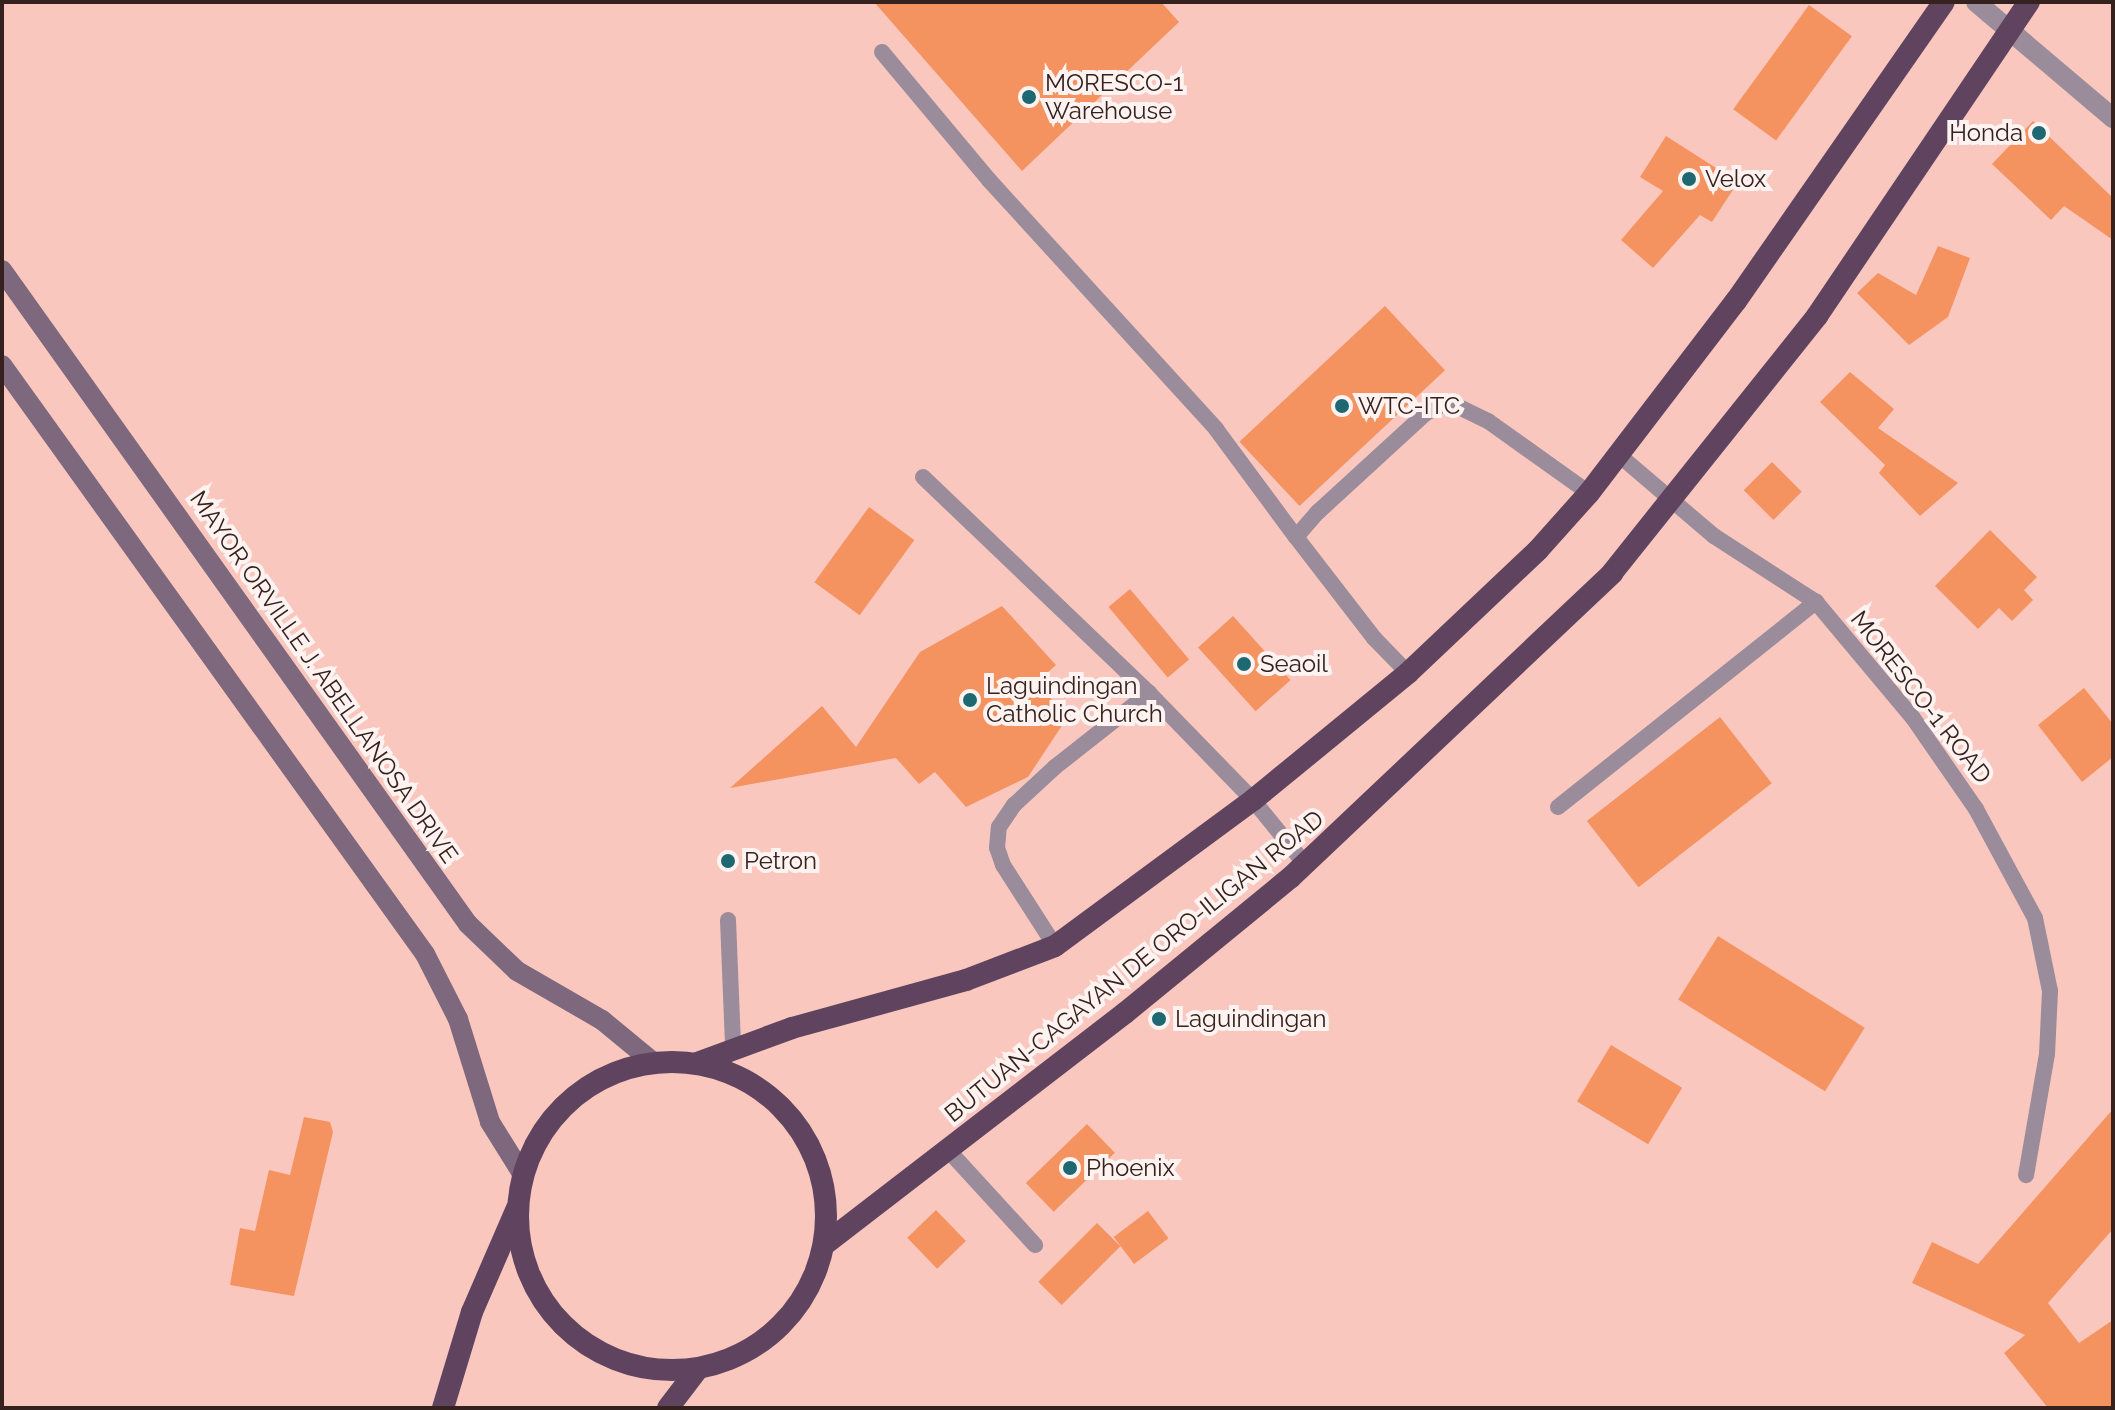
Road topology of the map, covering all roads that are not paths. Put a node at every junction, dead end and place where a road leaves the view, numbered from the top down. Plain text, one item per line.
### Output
1 (1944, 2) edge
2 (1976, 2) edge
3 (2029, 2) edge
4 (2010, 30) junction
5 (882, 52) dead end
6 (2113, 118) edge
7 (2, 270) edge
8 (2, 365) edge
9 (1619, 455) junction
10 (923, 477) dead end
11 (1589, 493) junction
12 (1674, 499) junction
13 (1296, 537) junction
14 (1816, 602) junction
15 (1408, 673) junction
16 (1149, 693) junction
17 (1253, 800) junction
18 (1558, 807) dead end
19 (1305, 864) junction
20 (728, 920) dead end
21 (1055, 946) junction
22 (733, 1046) junction
23 (653, 1062) junction
24 (697, 1063) junction
25 (948, 1150) junction
26 (523, 1175) junction
27 (2026, 1175) dead end
28 (518, 1207) junction
29 (825, 1244) junction
30 (1035, 1245) dead end
31 (697, 1370) junction
32 (443, 1408) edge
33 (668, 1408) edge

1 - 9 highway
2 - 4 street
3 - 4 highway, BUTUAN-CAGAYAN DE ORO-ILIGAN ROAD
4 - 6 street
4 - 12 highway, BUTUAN-CAGAYAN DE ORO-ILIGAN ROAD
5 - 13 lane
7 - 23 main road, MAYOR ORVILLE J. ABELLANOSA DRIVE
8 - 26 main road
9 - 11 highway
9 - 12 lane, MORESCO-1 ROAD
10 - 16 lane
11 - 13 lane
11 - 15 highway
12 - 14 lane, MORESCO-1 ROAD
12 - 19 highway, BUTUAN-CAGAYAN DE ORO-ILIGAN ROAD
13 - 15 lane
14 - 18 lane
14 - 27 lane, MORESCO-1 ROAD
15 - 17 highway
16 - 17 lane
16 - 21 lane
17 - 19 lane
17 - 21 highway
19 - 25 highway, BUTUAN-CAGAYAN DE ORO-ILIGAN ROAD
20 - 22 lane
21 - 22 highway
22 - 24 highway
23 - 24 highway
23 - 26 highway
24 - 29 highway
25 - 29 highway, BUTUAN-CAGAYAN DE ORO-ILIGAN ROAD
25 - 30 lane
26 - 28 highway
28 - 31 highway
28 - 32 highway
29 - 31 highway
31 - 33 highway

